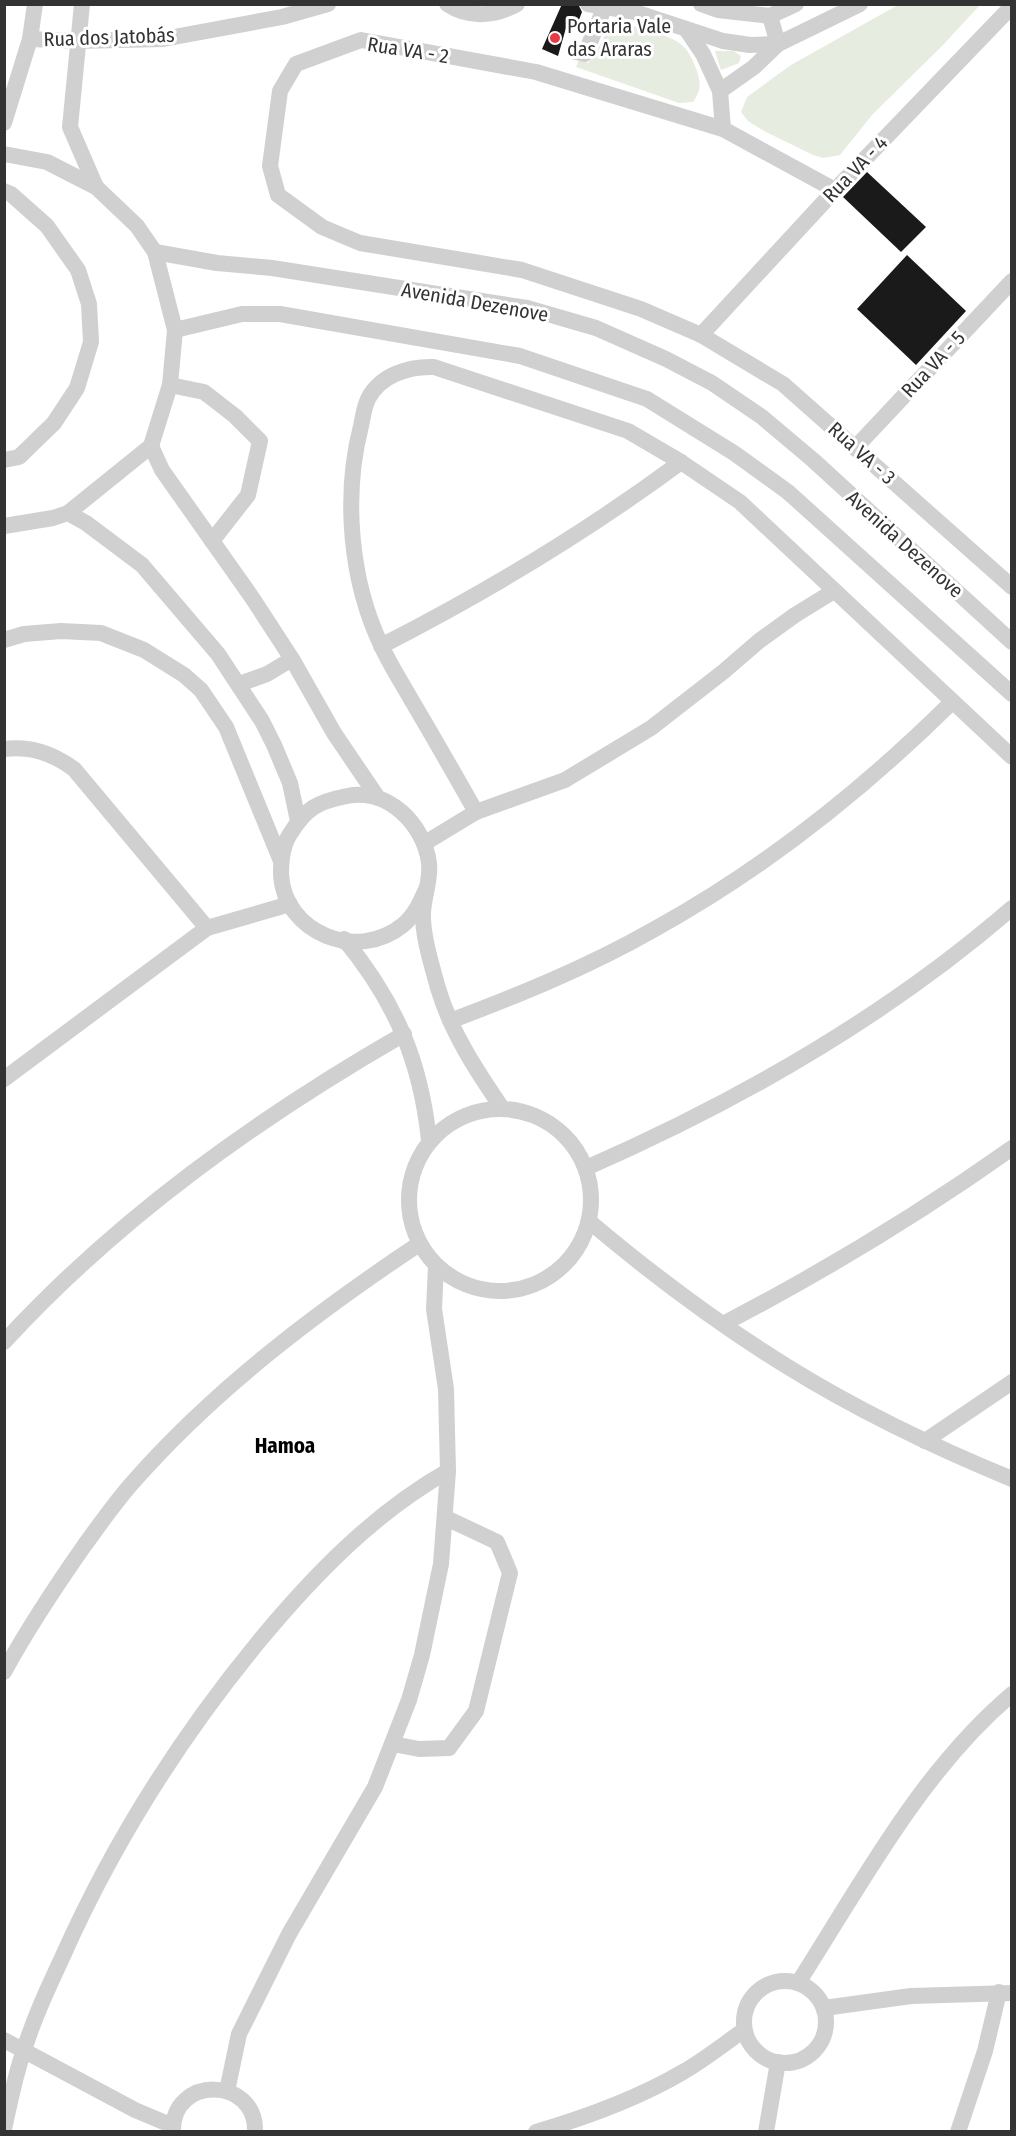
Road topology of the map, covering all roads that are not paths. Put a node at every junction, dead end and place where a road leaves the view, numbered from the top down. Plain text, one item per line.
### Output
1 (35, 4) edge
2 (82, 4) edge
3 (328, 4) edge
4 (447, 4) edge
5 (517, 4) edge
6 (701, 4) edge
7 (796, 4) edge
8 (860, 4) edge
9 (599, 6) edge
10 (1011, 6) edge
11 (770, 16) junction
12 (686, 29) junction
13 (30, 39) junction
14 (78, 41) junction
15 (778, 44) junction
16 (576, 52) dead end
17 (720, 91) junction
18 (4, 123) edge
19 (723, 129) junction
20 (4, 154) edge
21 (96, 187) junction
22 (835, 190) junction
23 (4, 191) edge
24 (154, 252) junction
25 (1011, 281) edge
26 (175, 330) junction
27 (701, 335) junction
28 (170, 385) junction
29 (152, 446) junction
30 (855, 448) junction
31 (4, 460) edge
32 (681, 462) junction
33 (68, 513) junction
34 (4, 526) edge
35 (212, 541) junction
36 (1009, 579) edge
37 (834, 591) junction
38 (4, 640) edge
39 (1011, 642) edge
40 (381, 646) junction
41 (292, 658) junction
42 (239, 684) junction
43 (1011, 694) edge
44 (952, 702) junction
45 (4, 749) edge
46 (1011, 757) edge
47 (378, 798) junction
48 (476, 812) junction
49 (298, 821) junction
50 (424, 843) junction
51 (281, 861) junction
52 (427, 887) junction
53 (290, 904) junction
54 (1011, 908) edge
55 (207, 928) junction
56 (342, 942) junction
57 (450, 1021) junction
58 (404, 1034) junction
59 (4, 1078) edge
60 (502, 1108) junction
61 (429, 1141) junction
62 (1011, 1148) edge
63 (586, 1168) junction
64 (590, 1222) junction
65 (419, 1244) junction
66 (436, 1266) junction
67 (723, 1324) junction
68 (4, 1342) edge
69 (1011, 1382) edge
70 (925, 1441) junction
71 (448, 1471) junction
72 (1011, 1479) edge
73 (446, 1518) junction
74 (4, 1672) edge
75 (1011, 1694) edge
76 (393, 1744) junction
77 (798, 1983) junction
78 (1005, 1993) edge
79 (824, 2008) junction
80 (744, 2030) junction
81 (4, 2040) edge
82 (24, 2050) junction
83 (778, 2062) junction
84 (227, 2091) junction
85 (591, 2114) junction
86 (173, 2128) edge
87 (4, 2129) edge
88 (255, 2132) edge
89 (536, 2132) edge
90 (591, 2132) edge
91 (766, 2132) edge
92 (958, 2132) edge

1 - 13 street
2 - 14 street
3 - 14 street, Rua dos Jatobás
4 - 5 street
6 - 11 street
7 - 11 street
8 - 15 street
9 - 12 street
9 - 16 street
10 - 22 street, Rua VA - 4
11 - 15 street
12 - 15 street
12 - 17 street
13 - 14 street, Rua dos Jatobás
13 - 18 street
14 - 21 street
15 - 17 street
17 - 19 street
19 - 22 street, Rua VA - 2
19 - 27 street, Rua VA - 2
20 - 21 street
21 - 24 street
22 - 27 street, Rua VA - 4
23 - 31 street
24 - 26 street
24 - 39 street, Avenida Dezenove
25 - 30 street, Rua VA - 5
26 - 28 street
26 - 43 street, Avenida Dezenove
27 - 30 street, Rua VA - 3
28 - 29 street
28 - 35 street
29 - 33 street
29 - 35 street
30 - 36 street, Rua VA - 3
32 - 37 street
32 - 40 street
32 - 40 street
33 - 34 street
33 - 42 street
35 - 41 street
37 - 44 street
37 - 48 street
38 - 51 street
40 - 48 street
41 - 42 street
41 - 47 street
42 - 49 street
44 - 46 street
44 - 57 street
45 - 55 street
47 - 49 street
47 - 50 street
48 - 50 street
49 - 51 street
50 - 52 street
51 - 53 street
52 - 56 street
52 - 57 street
53 - 55 street
53 - 56 street
54 - 63 street
55 - 59 street
56 - 58 street
57 - 60 street
58 - 61 street
58 - 68 street
60 - 61 street
60 - 63 street
61 - 65 street
62 - 67 street
63 - 64 street
64 - 66 street
64 - 67 street
65 - 66 street
65 - 74 street
66 - 71 street
67 - 70 street
69 - 70 street
70 - 72 street
71 - 73 street
71 - 82 street
73 - 76 street
73 - 76 street
75 - 77 street
76 - 84 street
77 - 79 street
77 - 80 street
78 - 79 street
78 - 92 street
79 - 83 street
80 - 83 street
80 - 85 street
81 - 82 street
82 - 86 street
82 - 87 street
83 - 91 street
84 - 86 street
84 - 88 street
85 - 89 street
85 - 90 street

